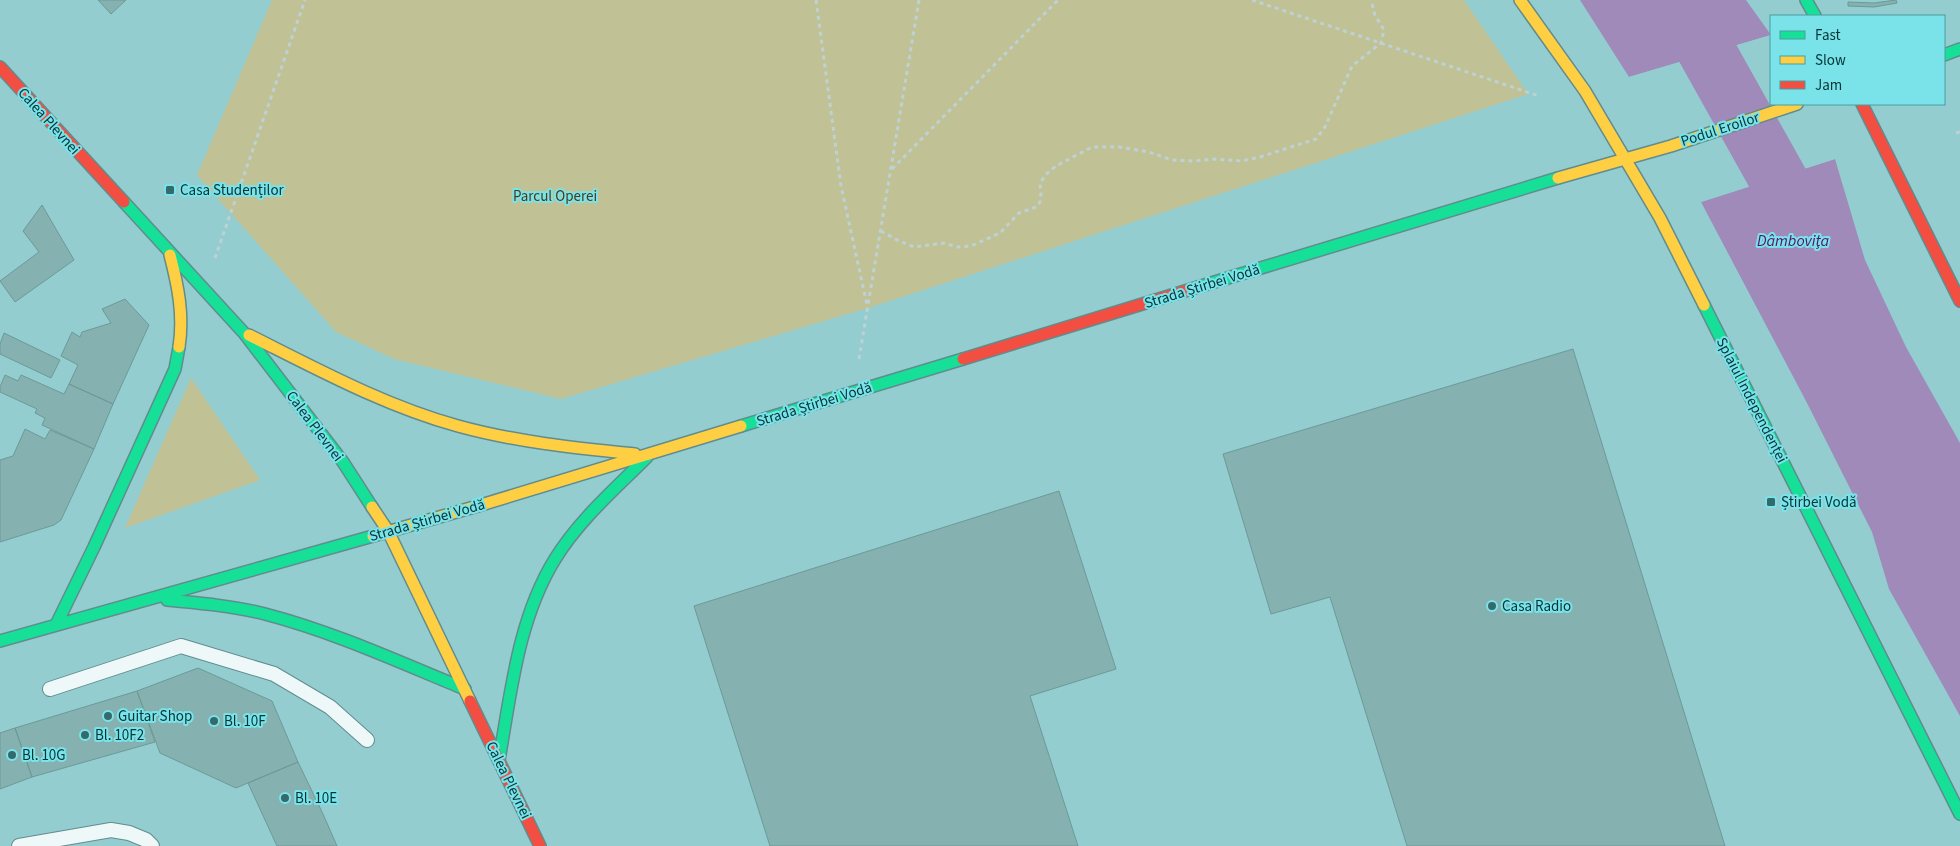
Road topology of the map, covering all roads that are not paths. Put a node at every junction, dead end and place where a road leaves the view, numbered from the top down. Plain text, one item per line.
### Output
1 (1520, 0) edge
2 (1806, 0) edge
3 (1814, 15) edge
4 (1960, 49) edge
5 (1945, 54) edge
6 (0, 67) edge
7 (1794, 105) edge
8 (1862, 105) edge
9 (1626, 158) junction
10 (169, 251) junction
11 (1960, 301) edge
12 (244, 333) junction
13 (649, 455) junction
14 (388, 532) junction
15 (151, 598) junction
16 (56, 625) junction
17 (0, 641) edge
18 (50, 689) dead end
19 (465, 689) junction
20 (367, 740) dead end
21 (499, 760) junction
22 (1960, 814) edge
23 (19, 846) edge
24 (152, 846) edge
25 (540, 846) edge

1 - 9 main road, Splaiul Independenței
2 - 3 main road
4 - 5 main road
6 - 10 main road, Calea Plevnei
7 - 9 main road, Podul Eroilor
8 - 11 main road
9 - 13 main road, Strada Știrbei Vodă
9 - 22 main road, Splaiul Independenței
10 - 12 main road, Calea Plevnei
10 - 16 main road
12 - 13 main road
12 - 14 main road, Calea Plevnei
13 - 14 main road, Strada Știrbei Vodă
13 - 21 main road
14 - 15 main road, Strada Știrbei Vodă
14 - 19 main road, Calea Plevnei
15 - 16 main road, Strada Știrbei Vodă
15 - 19 main road
16 - 17 main road, Strada Știrbei Vodă
18 - 20 lane
19 - 21 main road, Calea Plevnei
21 - 25 main road, Calea Plevnei
23 - 24 lane

